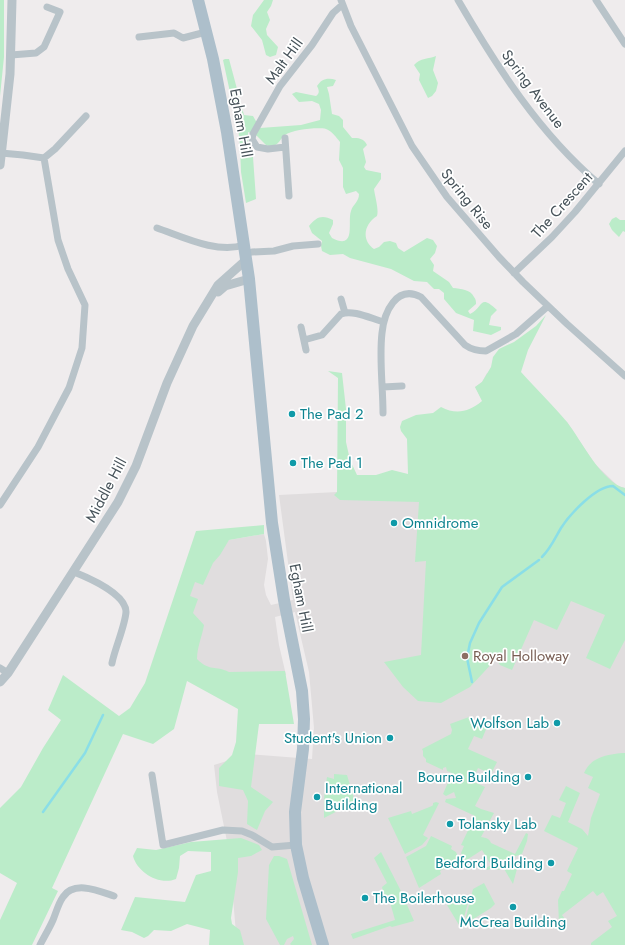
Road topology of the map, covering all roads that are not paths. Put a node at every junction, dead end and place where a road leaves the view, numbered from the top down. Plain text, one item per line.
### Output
1 (12, 0) edge
2 (198, 0) edge
3 (458, 0) edge
4 (596, 0) edge
5 (341, 2) edge
6 (47, 6) dead end
7 (206, 32) junction
8 (139, 37) dead end
9 (625, 44) edge
10 (11, 55) junction
11 (86, 116) dead end
12 (285, 138) dead end
13 (285, 147) junction
14 (625, 151) edge
15 (1, 153) junction
16 (44, 158) junction
17 (0, 165) edge
18 (599, 184) junction
19 (290, 196) dead end
20 (157, 228) dead end
21 (318, 244) dead end
22 (245, 253) junction
23 (514, 273) junction
24 (249, 279) junction
25 (211, 298) junction
26 (341, 299) dead end
27 (548, 306) junction
28 (345, 312) junction
29 (384, 322) junction
30 (301, 327) dead end
31 (304, 340) junction
32 (306, 350) dead end
33 (625, 376) edge
34 (402, 386) dead end
35 (383, 387) junction
36 (383, 412) dead end
37 (0, 505) edge
38 (74, 572) junction
39 (112, 663) dead end
40 (4, 671) edge
41 (0, 682) edge
42 (152, 775) dead end
43 (296, 844) junction
44 (114, 896) dead end
45 (40, 945) edge
46 (323, 945) edge

1 - 10 street
2 - 7 main road, Egham Hill
3 - 18 street, Spring Avenue
4 - 9 street
5 - 13 street, Malt Hill
5 - 23 street, Spring Rise
6 - 10 street
7 - 8 street
7 - 22 main road, Egham Hill
10 - 15 street
11 - 16 street
12 - 13 street
13 - 19 street
14 - 18 street, The Crescent
15 - 16 street
15 - 17 street
16 - 37 street
18 - 23 street, The Crescent
20 - 22 street
21 - 22 street
22 - 24 main road, Egham Hill
22 - 25 street, Middle Hill
23 - 27 street, Spring Rise
24 - 25 street, Middle Hill
24 - 43 main road, Egham Hill
25 - 38 street, Middle Hill
26 - 28 street
27 - 29 street
27 - 33 street, Spring Rise
28 - 29 street
28 - 31 street
29 - 35 street
30 - 31 street
31 - 32 street
34 - 35 street
35 - 36 street
38 - 39 street
38 - 40 street, Middle Hill
40 - 41 street, Middle Hill
42 - 43 street
43 - 46 main road, Egham Hill
44 - 45 street

